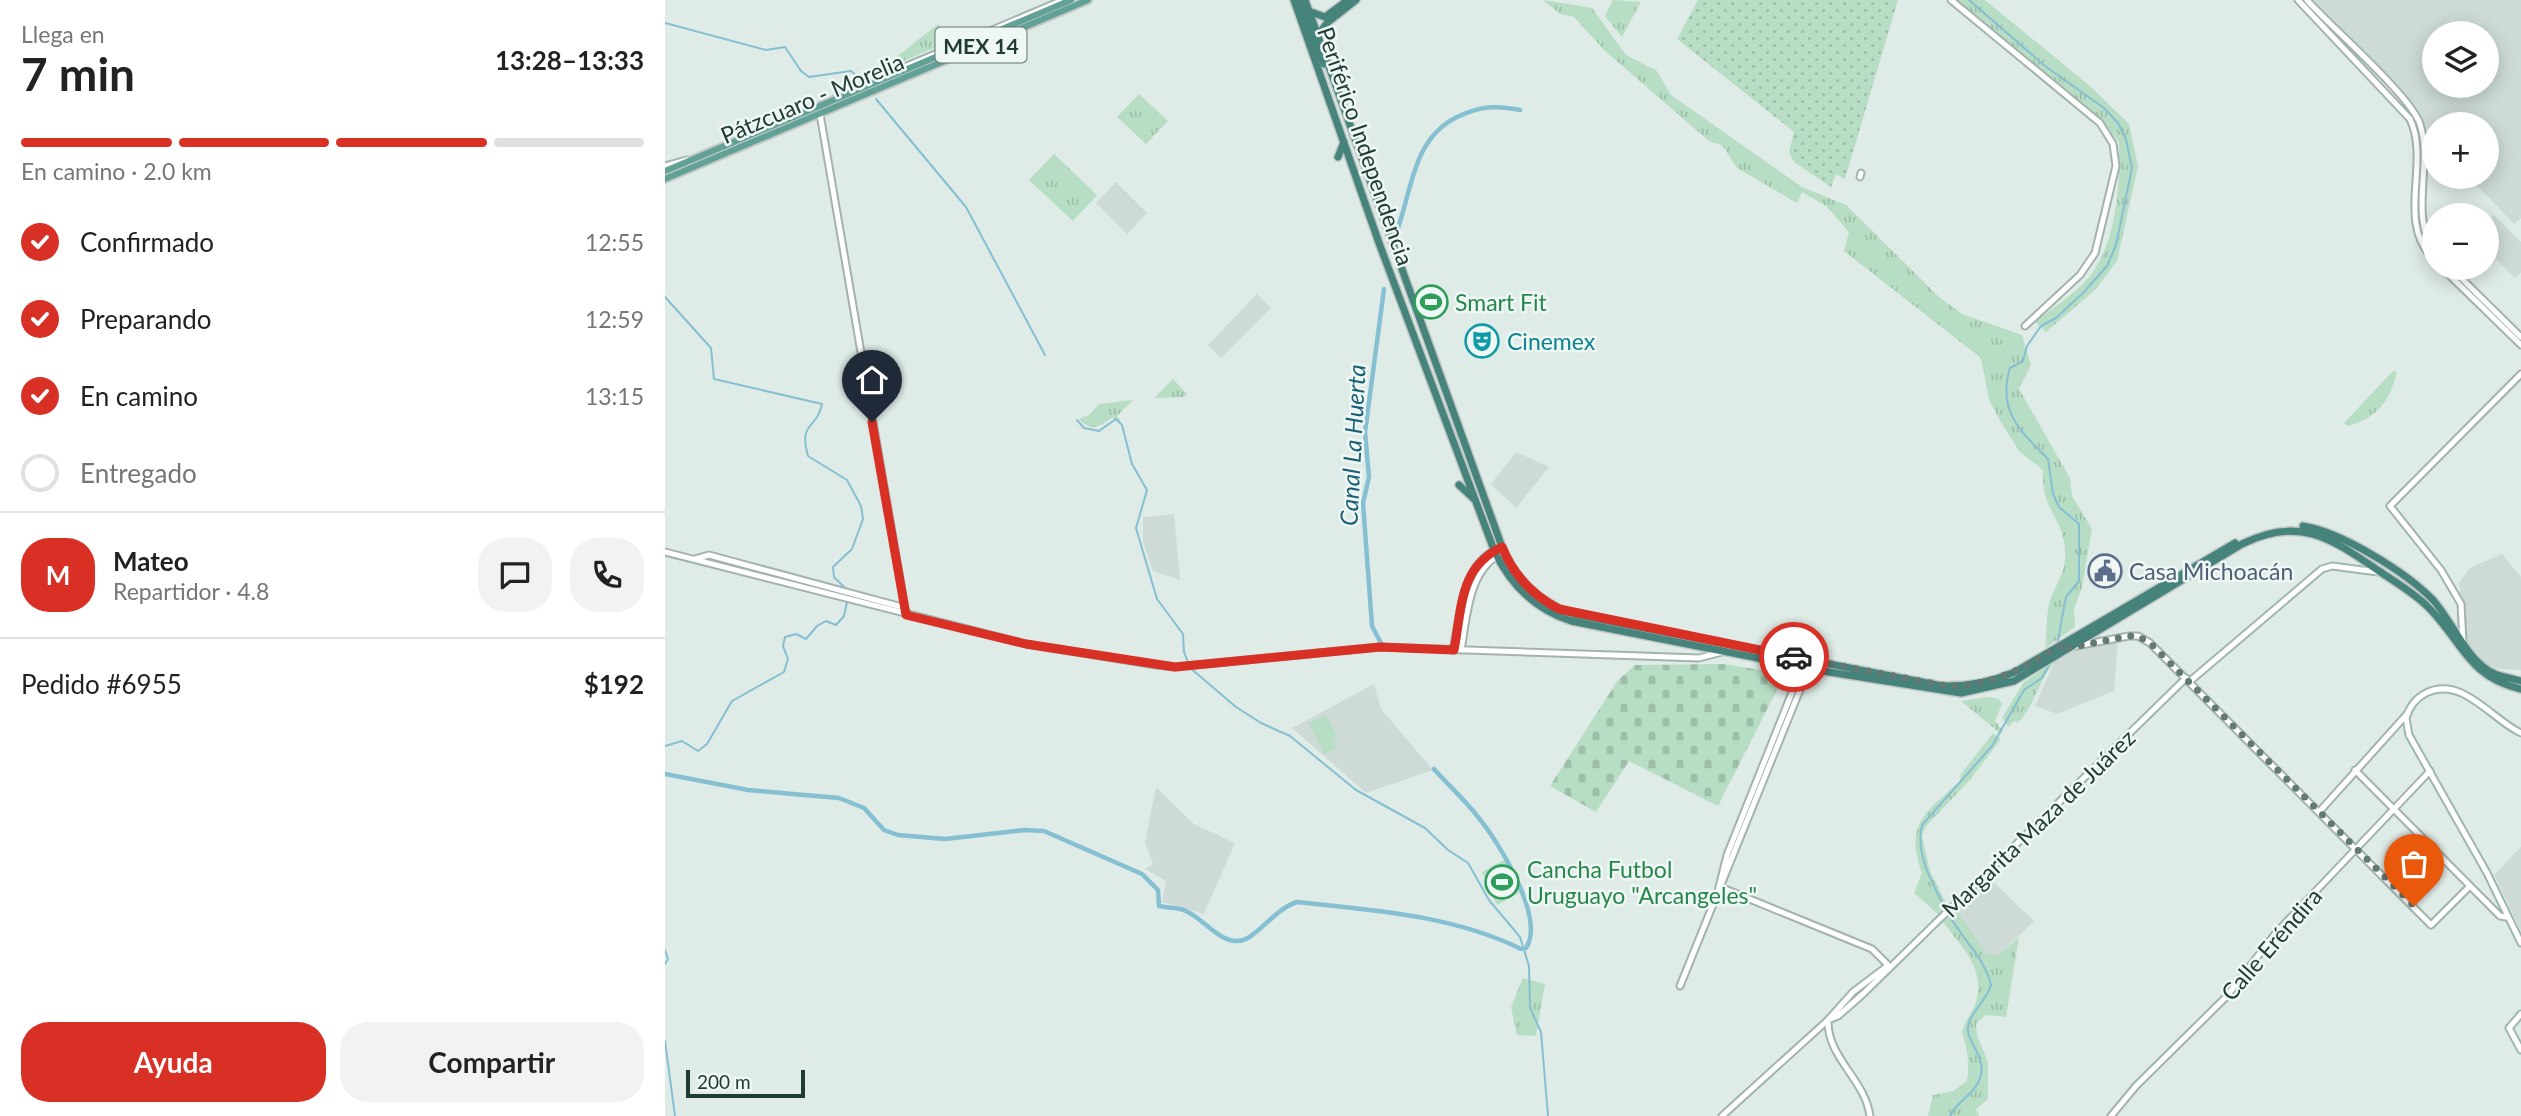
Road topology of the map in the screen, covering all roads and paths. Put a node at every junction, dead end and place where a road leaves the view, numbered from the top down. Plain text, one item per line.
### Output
1 (1063, 0) edge
2 (1071, 0) edge
3 (1088, 0) edge
4 (1294, 0) edge
5 (1303, 0) edge
6 (1348, 0) edge
7 (1356, 0) edge
8 (1951, 0) edge
9 (2298, 0) edge
10 (2307, 0) edge
11 (1309, 9) junction
12 (1318, 36) junction
13 (1330, 73) junction
14 (874, 84) junction
15 (820, 114) junction
16 (1344, 142) junction
17 (1338, 157) dead end
18 (665, 169) edge
19 (665, 180) edge
20 (2424, 203) edge
21 (2422, 244) edge
22 (2454, 280) edge
23 (2463, 280) edge
24 (2025, 326) dead end
25 (2521, 337) edge
26 (2521, 345) edge
27 (2521, 374) edge
28 (1459, 485) dead end
29 (1475, 499) junction
30 (1499, 551) junction
31 (665, 552) edge
32 (2380, 572) junction
33 (851, 597) junction
34 (902, 607) junction
35 (906, 615) junction
36 (2462, 620) junction
37 (2450, 622) junction
38 (2463, 642) junction
39 (2065, 645) junction
40 (1457, 650) junction
41 (1722, 652) junction
42 (2055, 652) junction
43 (1809, 659) junction
44 (1805, 668) junction
45 (2187, 680) junction
46 (2521, 681) edge
47 (2521, 689) edge
48 (2408, 713) junction
49 (2521, 733) edge
50 (2355, 770) junction
51 (2430, 771) junction
52 (2394, 809) junction
53 (2319, 812) junction
54 (2356, 849) junction
55 (2470, 886) junction
56 (1719, 888) junction
57 (2506, 917) junction
58 (2521, 943) edge
59 (1886, 969) junction
60 (1679, 986) dead end
61 (2521, 1014) edge
62 (1828, 1020) junction
63 (2521, 1050) edge
64 (1722, 1116) edge
65 (1870, 1116) edge
66 (2111, 1116) edge

1 - 14 street
2 - 14 main road
3 - 15 main road, Pátzcuaro - Morelia / MEX 14
4 - 16 highway, Periférico Independencia
5 - 11 highway, Periférico Independencia
5 - 13 highway
6 - 11 highway
7 - 12 highway
8 - 24 street
9 - 21 street
10 - 20 street
11 - 12 highway, Periférico Independencia
12 - 13 highway, Periférico Independencia
13 - 30 highway, Periférico Independencia
14 - 18 main road
15 - 19 main road, Pátzcuaro - Morelia / MEX 14
15 - 34 street
16 - 17 highway
16 - 29 highway, Periférico Independencia
22 - 26 street
23 - 25 street
27 - 36 street
28 - 29 highway
29 - 30 highway, Periférico Independencia
30 - 40 street
30 - 41 highway, Periférico Independencia
30 - 43 highway, Periférico Independencia
31 - 33 street
32 - 39 highway, Periférico Independencia
32 - 45 street, Margarita Maza de Juárez
32 - 47 highway, Periférico Independencia
33 - 34 street
33 - 35 street
34 - 35 street
35 - 40 street
36 - 37 street
36 - 38 street
37 - 38 highway, Periférico Independencia
37 - 39 highway, Periférico Independencia
38 - 46 highway, Periférico Independencia
39 - 42 highway, Periférico Independencia
39 - 45 street
40 - 41 street
41 - 44 highway, Periférico Independencia
42 - 43 highway, Periférico Independencia
42 - 44 highway, Periférico Independencia
43 - 44 street
44 - 56 street
45 - 53 street
45 - 59 street, Margarita Maza de Juárez
48 - 49 street
48 - 50 street
48 - 51 street
50 - 52 street
50 - 53 street
51 - 52 street, Calle Eréndira
51 - 57 street
52 - 54 street, Calle Eréndira
52 - 55 street
53 - 54 street
54 - 55 street
54 - 66 street, Calle Eréndira
55 - 57 street
56 - 59 street
56 - 60 street
57 - 58 street
59 - 62 street, Margarita Maza de Juárez
59 - 62 street, Margarita Maza de Juárez
61 - 63 street
62 - 64 street, Margarita Maza de Juárez
62 - 65 street

